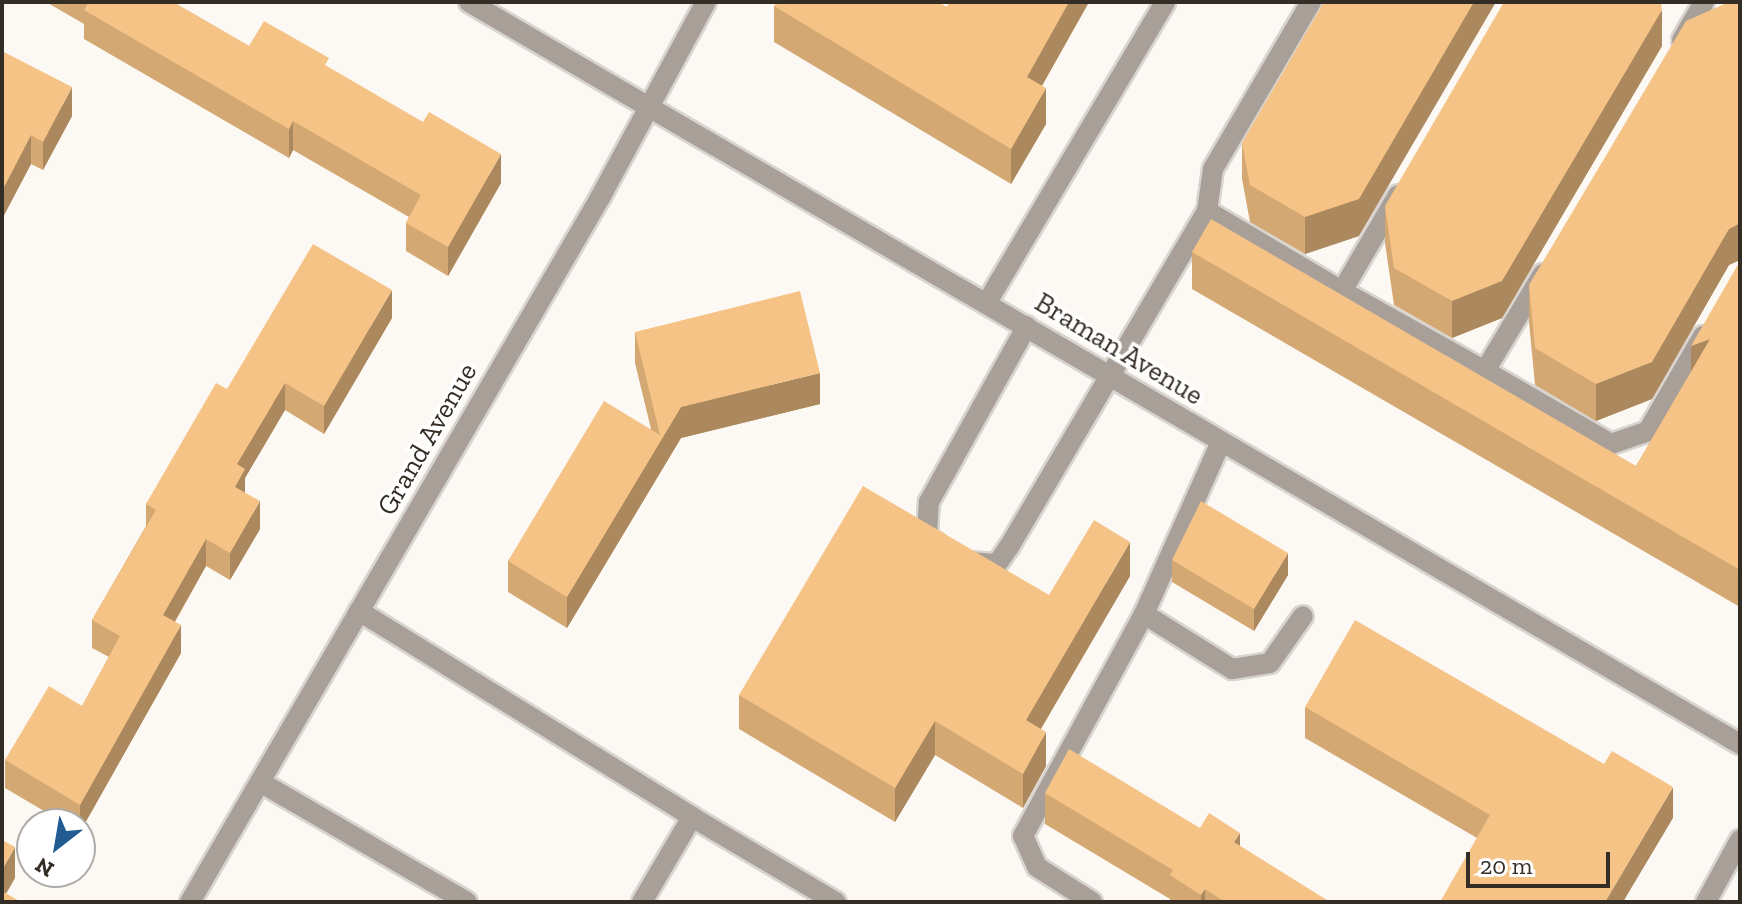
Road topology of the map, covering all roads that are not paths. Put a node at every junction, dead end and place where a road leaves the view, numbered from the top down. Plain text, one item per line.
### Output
1 (469, 2) edge
2 (706, 2) edge
3 (1165, 2) edge
4 (1311, 2) edge
5 (1704, 2) edge
6 (1672, 57) edge
7 (649, 107) junction
8 (1406, 181) edge
9 (1207, 211) junction
10 (1550, 262) edge
11 (1342, 291) junction
12 (986, 304) junction
13 (1717, 312) edge
14 (1027, 326) junction
15 (1485, 371) junction
16 (1111, 377) junction
17 (1221, 442) junction
18 (359, 611) junction
19 (1144, 614) junction
20 (1303, 616) dead end
21 (1740, 744) edge
22 (260, 782) junction
23 (692, 817) junction
24 (1740, 840) edge
25 (190, 902) edge
26 (467, 902) edge
27 (642, 902) edge
28 (836, 902) edge
29 (1092, 902) edge
30 (1706, 902) edge

1 - 7 street, Braman Avenue
2 - 7 street, Grand Avenue
3 - 12 street
4 - 9 street
5 - 6 street
7 - 12 street, Braman Avenue
7 - 18 street, Grand Avenue
8 - 11 street
9 - 11 street
9 - 16 street
10 - 15 street
11 - 15 street
12 - 14 street, Braman Avenue
13 - 15 street
14 - 16 street, Braman Avenue
14 - 16 street
16 - 17 street, Braman Avenue
17 - 19 street
17 - 21 street, Braman Avenue
18 - 22 street, Grand Avenue
18 - 23 street
19 - 20 street
19 - 29 street
22 - 25 street, Grand Avenue
22 - 26 street
23 - 27 street
23 - 28 street
24 - 30 street

